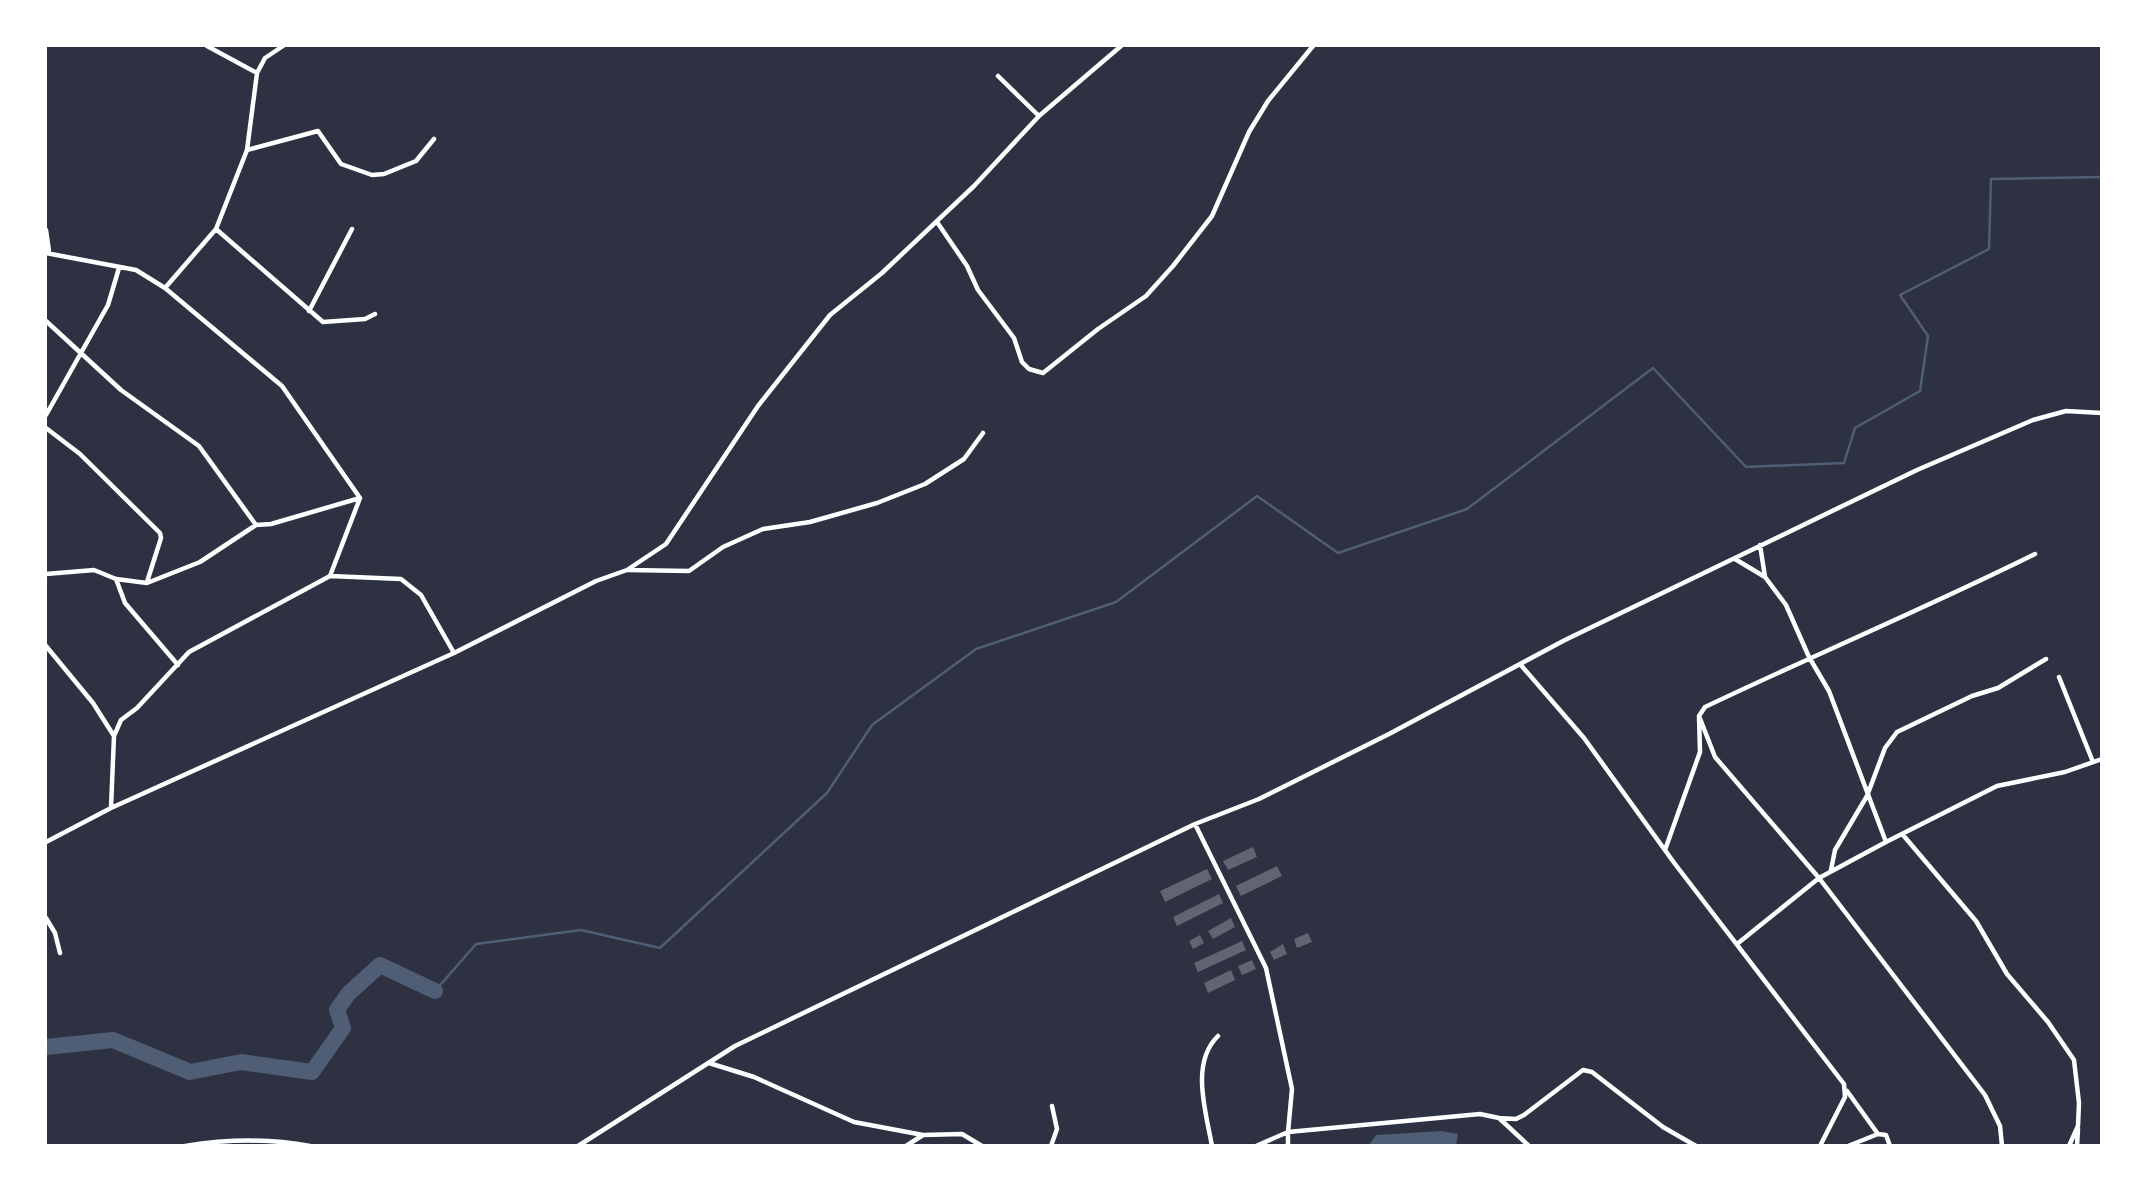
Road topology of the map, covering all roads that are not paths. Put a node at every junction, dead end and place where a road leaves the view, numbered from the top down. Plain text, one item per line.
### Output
1 (207, 46) edge
2 (283, 46) edge
3 (1121, 46) edge
4 (1313, 46) edge
5 (257, 73) junction
6 (998, 76) dead end
7 (1040, 116) junction
8 (434, 139) dead end
9 (247, 150) junction
10 (937, 222) junction
11 (46, 229) edge
12 (216, 229) junction
13 (352, 229) dead end
14 (47, 252) edge
15 (119, 268) junction
16 (165, 288) junction
17 (309, 311) junction
18 (375, 314) dead end
19 (46, 321) edge
20 (82, 355) junction
21 (2102, 412) edge
22 (46, 415) edge
23 (46, 428) edge
24 (983, 433) dead end
25 (360, 498) junction
26 (256, 525) junction
27 (1760, 545) junction
28 (2035, 554) dead end
29 (1734, 558) junction
30 (628, 570) junction
31 (46, 574) edge
32 (330, 576) junction
33 (1765, 577) junction
34 (116, 579) junction
35 (147, 583) junction
36 (46, 646) edge
37 (454, 653) junction
38 (1809, 657) junction
39 (2046, 659) dead end
40 (1520, 664) junction
41 (178, 665) junction
42 (2059, 677) dead end
43 (1699, 716) junction
44 (114, 736) junction
45 (2102, 759) edge
46 (2093, 762) junction
47 (1867, 796) junction
48 (111, 808) junction
49 (1195, 824) junction
50 (1903, 835) junction
51 (46, 842) edge
52 (1886, 842) junction
53 (1665, 850) junction
54 (1830, 871) junction
55 (1819, 878) junction
56 (46, 918) edge
57 (1737, 944) junction
58 (60, 954) dead end
59 (1218, 1036) dead end
60 (708, 1063) junction
61 (1847, 1091) junction
62 (1052, 1105) dead end
63 (1499, 1118) junction
64 (2078, 1126) junction
65 (1288, 1132) junction
66 (1878, 1134) junction
67 (923, 1135) junction
68 (224, 1140) junction
69 (293, 1144) edge
70 (186, 1146) edge
71 (227, 1146) edge
72 (310, 1146) edge
73 (578, 1146) edge
74 (906, 1146) edge
75 (982, 1146) edge
76 (1051, 1146) edge
77 (1212, 1146) edge
78 (1256, 1146) edge
79 (1288, 1146) edge
80 (1529, 1146) edge
81 (1696, 1146) edge
82 (1820, 1146) edge
83 (1848, 1146) edge
84 (1890, 1146) edge
85 (2002, 1146) edge
86 (2069, 1146) edge
87 (2077, 1146) edge

1 - 5 street
2 - 5 street
3 - 7 street
4 - 10 street
5 - 9 street
6 - 7 street
7 - 10 street
8 - 9 street
9 - 12 street
10 - 30 street
11 - 14 street
12 - 16 street
12 - 17 street
13 - 17 street
14 - 15 street
15 - 16 street
15 - 20 street
16 - 25 street
17 - 18 street
19 - 20 street
20 - 22 street
20 - 26 street
21 - 27 street
23 - 35 street
24 - 30 street
25 - 26 street
25 - 32 street
26 - 35 street
27 - 29 street
27 - 33 street
28 - 38 street
29 - 33 street
29 - 40 street
30 - 37 street
31 - 34 street
32 - 37 street
32 - 41 street
33 - 38 street
34 - 35 street
34 - 41 street
36 - 44 street
37 - 48 street
38 - 43 street
38 - 47 street
39 - 47 street
40 - 49 street
40 - 53 street
41 - 44 street
42 - 46 street
43 - 53 street
43 - 55 street
44 - 48 street
45 - 46 street
46 - 50 street
47 - 52 street
47 - 54 street
48 - 51 street
49 - 60 street
49 - 65 street
50 - 52 street
50 - 64 street
52 - 54 street
53 - 57 street
54 - 55 street
55 - 57 street
55 - 85 street
56 - 58 street
57 - 61 street
59 - 77 street
60 - 67 street
60 - 73 street
61 - 66 street
61 - 82 street
62 - 76 street
63 - 65 street
63 - 80 street
63 - 81 street
64 - 86 street
64 - 87 street
65 - 78 street
65 - 79 street
66 - 83 street
66 - 84 street
67 - 74 street
67 - 75 street
68 - 69 street
68 - 70 street
68 - 71 street
69 - 72 street

